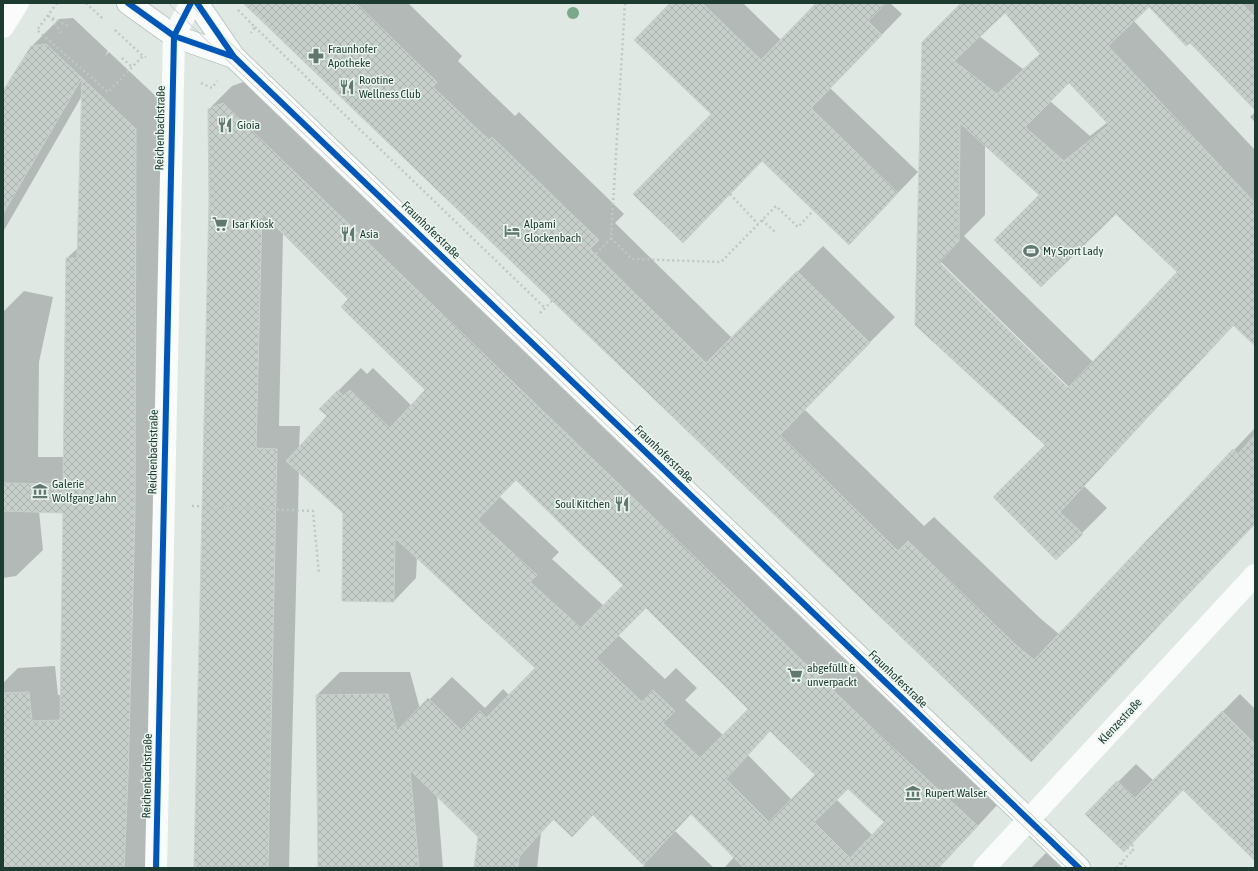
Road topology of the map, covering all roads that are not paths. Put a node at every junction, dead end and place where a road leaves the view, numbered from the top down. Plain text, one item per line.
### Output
1 (18, 3) edge
2 (128, 3) edge
3 (191, 3) edge
4 (197, 3) edge
5 (3, 27) edge
6 (174, 36) junction
7 (234, 57) junction
8 (1255, 575) edge
9 (1028, 820) junction
10 (156, 868) edge
11 (984, 868) edge
12 (1079, 868) edge

1 - 5 main road
2 - 6 main road, Fraunhoferstraße
3 - 6 main road
4 - 7 main road, Fraunhoferstraße
6 - 7 main road, Fraunhoferstraße
6 - 10 main road, Reichenbachstraße
7 - 9 main road, Fraunhoferstraße
8 - 9 main road, Klenzestraße
9 - 11 main road, Klenzestraße
9 - 12 main road, Fraunhoferstraße

